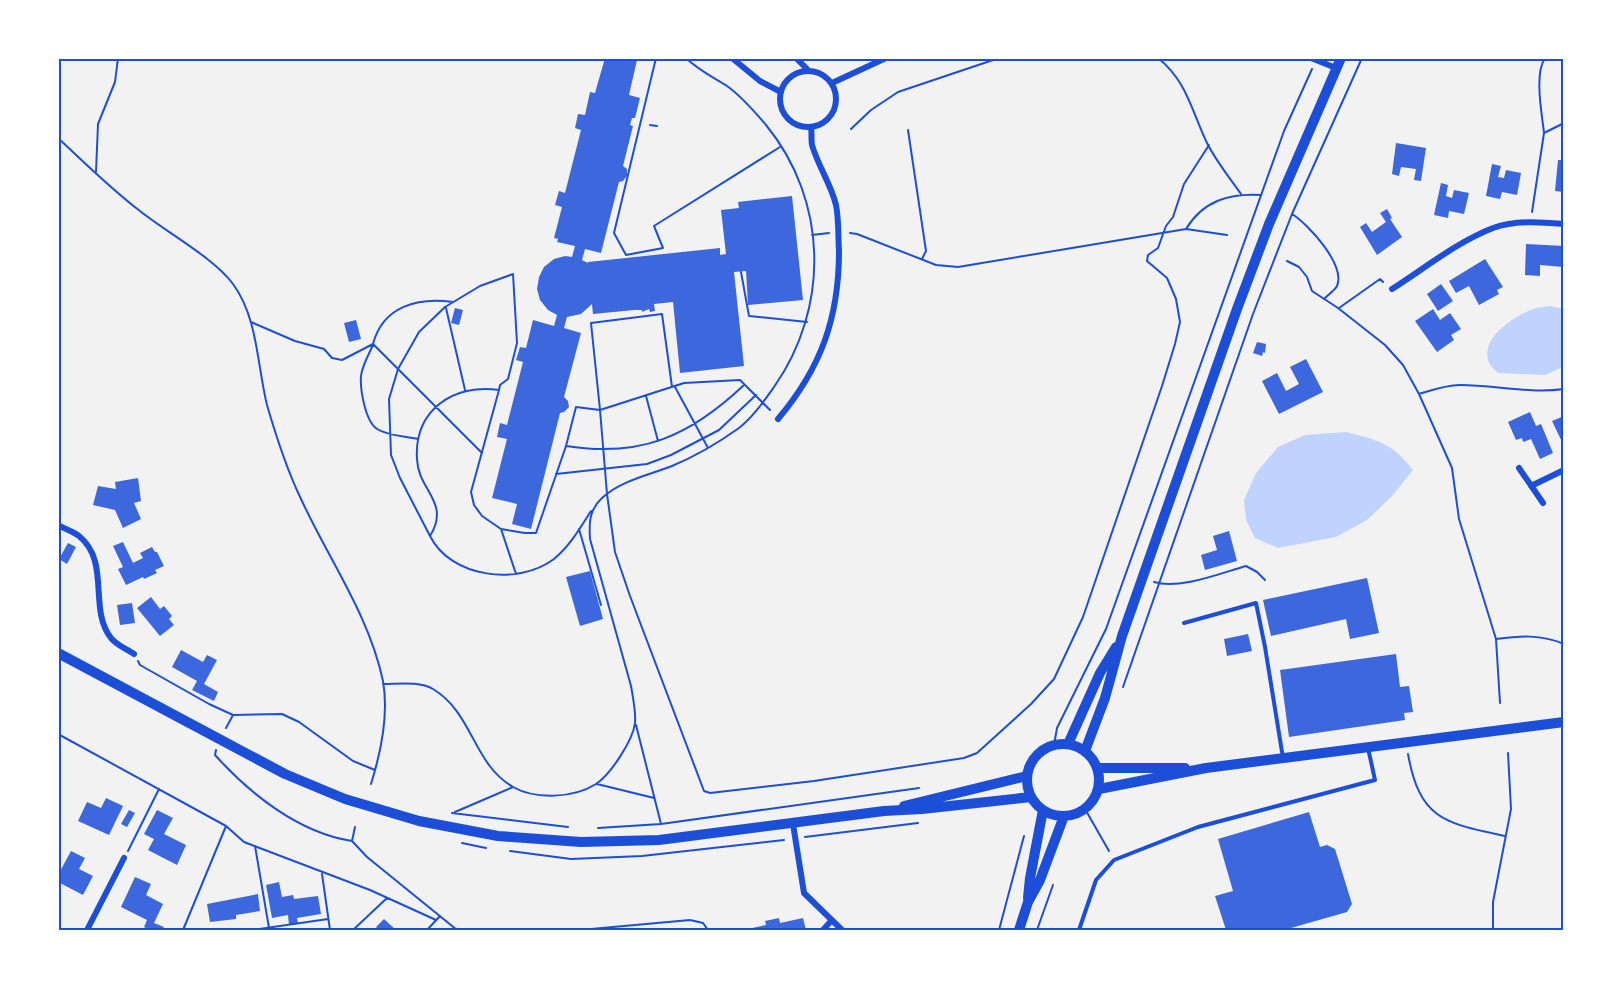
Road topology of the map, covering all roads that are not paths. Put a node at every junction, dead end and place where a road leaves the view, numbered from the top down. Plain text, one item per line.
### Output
1 (732, 58) edge
2 (796, 58) edge
3 (886, 58) edge
4 (1314, 59) edge
5 (1339, 64) edge
6 (808, 70) junction
7 (832, 83) junction
8 (781, 92) junction
9 (811, 127) junction
10 (1563, 224) edge
11 (1392, 289) road end
12 (778, 419) dead end
13 (1519, 468) dead end
14 (1563, 470) edge
15 (1531, 486) junction
16 (1543, 503) dead end
17 (58, 525) edge
18 (1184, 623) dead end
19 (1122, 636) junction
20 (58, 653) edge
21 (134, 654) road end
22 (1563, 722) edge
23 (1068, 744) junction
24 (1368, 748) junction
25 (1085, 751) junction
26 (1284, 758) junction
27 (1098, 768) junction
28 (1206, 768) junction
29 (1027, 776) junction
30 (1099, 789) junction
31 (1031, 797) junction
32 (1043, 810) junction
33 (884, 811) junction
34 (1064, 816) junction
35 (793, 824) junction
36 (124, 858) road end
37 (1028, 902) junction
38 (831, 921) junction
39 (87, 930) edge
40 (823, 930) edge
41 (842, 930) edge
42 (1019, 930) edge
43 (1079, 930) edge

1 - 8 street
2 - 6 street
3 - 7 street
4 - 5 street
5 - 19 street
6 - 7 street
6 - 8 street
7 - 9 street
8 - 9 street
9 - 12 street
10 - 11 street
13 - 15 street
14 - 15 street
15 - 16 street
17 - 21 street
18 - 26 lane
19 - 23 street
19 - 25 street
20 - 35 street
22 - 24 street
23 - 25 street
23 - 29 street
24 - 26 street
24 - 43 lane
25 - 27 street
26 - 28 street
27 - 28 street
27 - 30 street
28 - 30 street
29 - 31 street
29 - 33 street
30 - 34 street
31 - 32 street
31 - 33 street
32 - 34 street
32 - 37 street
33 - 35 street
34 - 37 street
35 - 38 street
36 - 39 street
37 - 42 street
38 - 40 street
38 - 41 street

